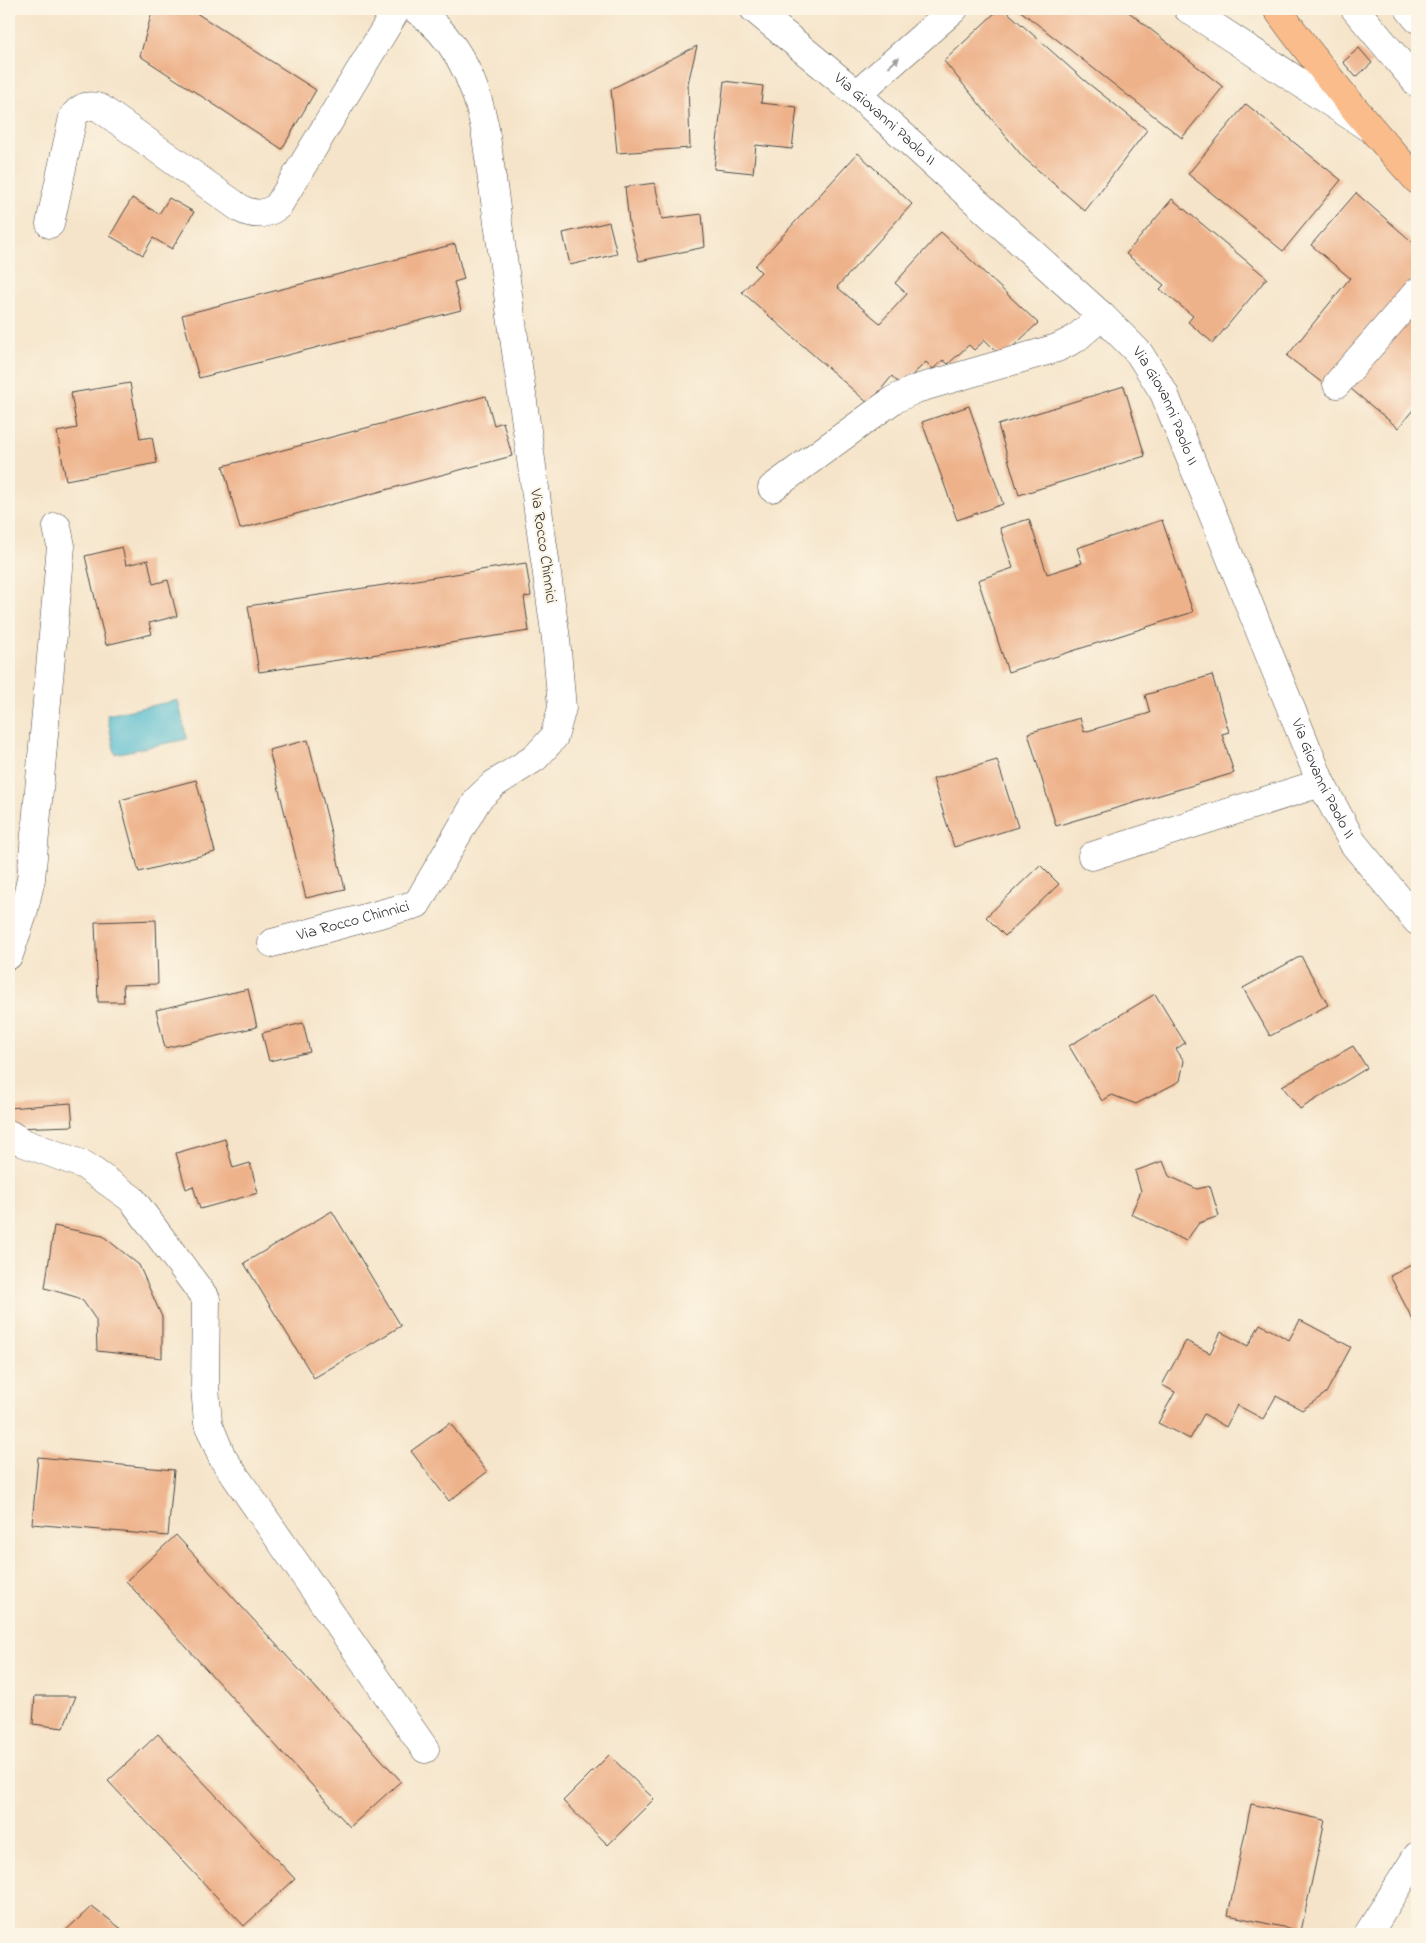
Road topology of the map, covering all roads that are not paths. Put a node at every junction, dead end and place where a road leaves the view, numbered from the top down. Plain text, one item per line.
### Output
1 (397, 9) edge
2 (416, 9) edge
3 (754, 9) edge
4 (954, 9) edge
5 (1188, 9) edge
6 (1277, 9) edge
7 (1354, 9) edge
8 (1409, 9) edge
9 (1417, 18) edge
10 (1417, 83) edge
11 (857, 94) junction
12 (1370, 130) junction
13 (1417, 180) edge
14 (50, 224) dead end
15 (1417, 292) edge
16 (1102, 316) junction
17 (1337, 384) dead end
18 (772, 488) dead end
19 (57, 527) dead end
20 (1321, 783) junction
21 (1092, 856) dead end
22 (1417, 921) edge
23 (272, 943) dead end
24 (9, 955) edge
25 (9, 1134) edge
26 (425, 1749) dead end
27 (1417, 1856) edge
28 (1368, 1934) edge

1 - 14 street
2 - 23 street, Via Rocco Chinnici
3 - 11 street, Via Giovanni Paolo II
11 -> 4 street
5 - 12 street
6 - 12 main road
7 - 10 street
8 - 9 street
11 - 16 street, Via Giovanni Paolo II
12 - 13 main road
15 - 17 street
16 - 18 street
16 - 20 street, Via Giovanni Paolo II
19 - 24 street
20 - 21 street
20 - 22 street, Via Giovanni Paolo II
25 - 26 street
27 - 28 street

